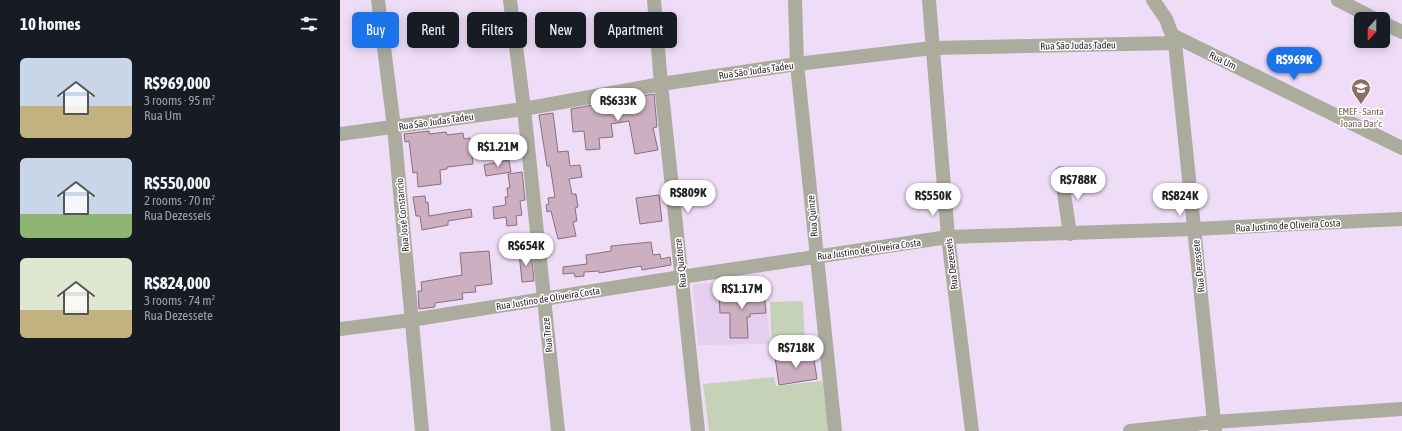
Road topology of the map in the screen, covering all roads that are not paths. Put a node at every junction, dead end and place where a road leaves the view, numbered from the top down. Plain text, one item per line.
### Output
1 (378, 0) edge
2 (510, 0) edge
3 (654, 0) edge
4 (795, 0) edge
5 (930, 0) edge
6 (1338, 0) edge
7 (1157, 3) edge
8 (1361, 12) edge
9 (1390, 26) edge
10 (1402, 32) edge
11 (1174, 39) junction
12 (932, 48) junction
13 (797, 64) junction
14 (661, 84) junction
15 (524, 109) junction
16 (394, 127) junction
17 (340, 134) edge
18 (1402, 148) edge
19 (1061, 173) dead end
20 (1402, 219) edge
21 (1194, 229) junction
22 (1070, 234) junction
23 (948, 237) junction
24 (816, 256) junction
25 (681, 277) junction
26 (543, 298) junction
27 (411, 320) junction
28 (340, 329) edge
29 (1402, 409) edge
30 (1215, 426) edge
31 (422, 431) edge
32 (558, 431) edge
33 (698, 431) edge
34 (835, 431) edge
35 (972, 431) edge
36 (1130, 431) edge

1 - 16 street, Rua José Constancio
2 - 15 street, Rua Treze
3 - 14 street, Rua Quatorze
4 - 13 street, Rua Quinze
5 - 12 street, Rua Dezesseis
6 - 8 street
7 - 11 street, Rua Dezessete
9 - 10 street
11 - 12 street, Rua São Judas Tadeu
11 - 18 street, Rua Um
11 - 21 street, Rua Dezessete
12 - 13 street, Rua São Judas Tadeu
12 - 23 street, Rua Dezesseis
13 - 14 street, Rua São Judas Tadeu
13 - 24 street, Rua Quinze
14 - 15 street, Rua São Judas Tadeu
14 - 25 street, Rua Quatorze
15 - 16 street, Rua São Judas Tadeu
15 - 26 street, Rua Treze
16 - 17 street, Rua São Judas Tadeu
16 - 27 street, Rua José Constancio
19 - 22 street
20 - 21 street, Rua Justino de Oliveira Costa
21 - 22 street, Rua Justino de Oliveira Costa
21 - 30 street, Rua Dezessete
22 - 23 street, Rua Justino de Oliveira Costa
23 - 24 street, Rua Justino de Oliveira Costa
23 - 35 street, Rua Dezesseis
24 - 25 street, Rua Justino de Oliveira Costa
24 - 34 street, Rua Quinze
25 - 26 street, Rua Justino de Oliveira Costa
25 - 33 street, Rua Quatorze
26 - 27 street, Rua Justino de Oliveira Costa
26 - 32 street, Rua Treze
27 - 28 street, Rua Justino de Oliveira Costa
27 - 31 street, Rua José Constancio
29 - 30 street
30 - 36 street

